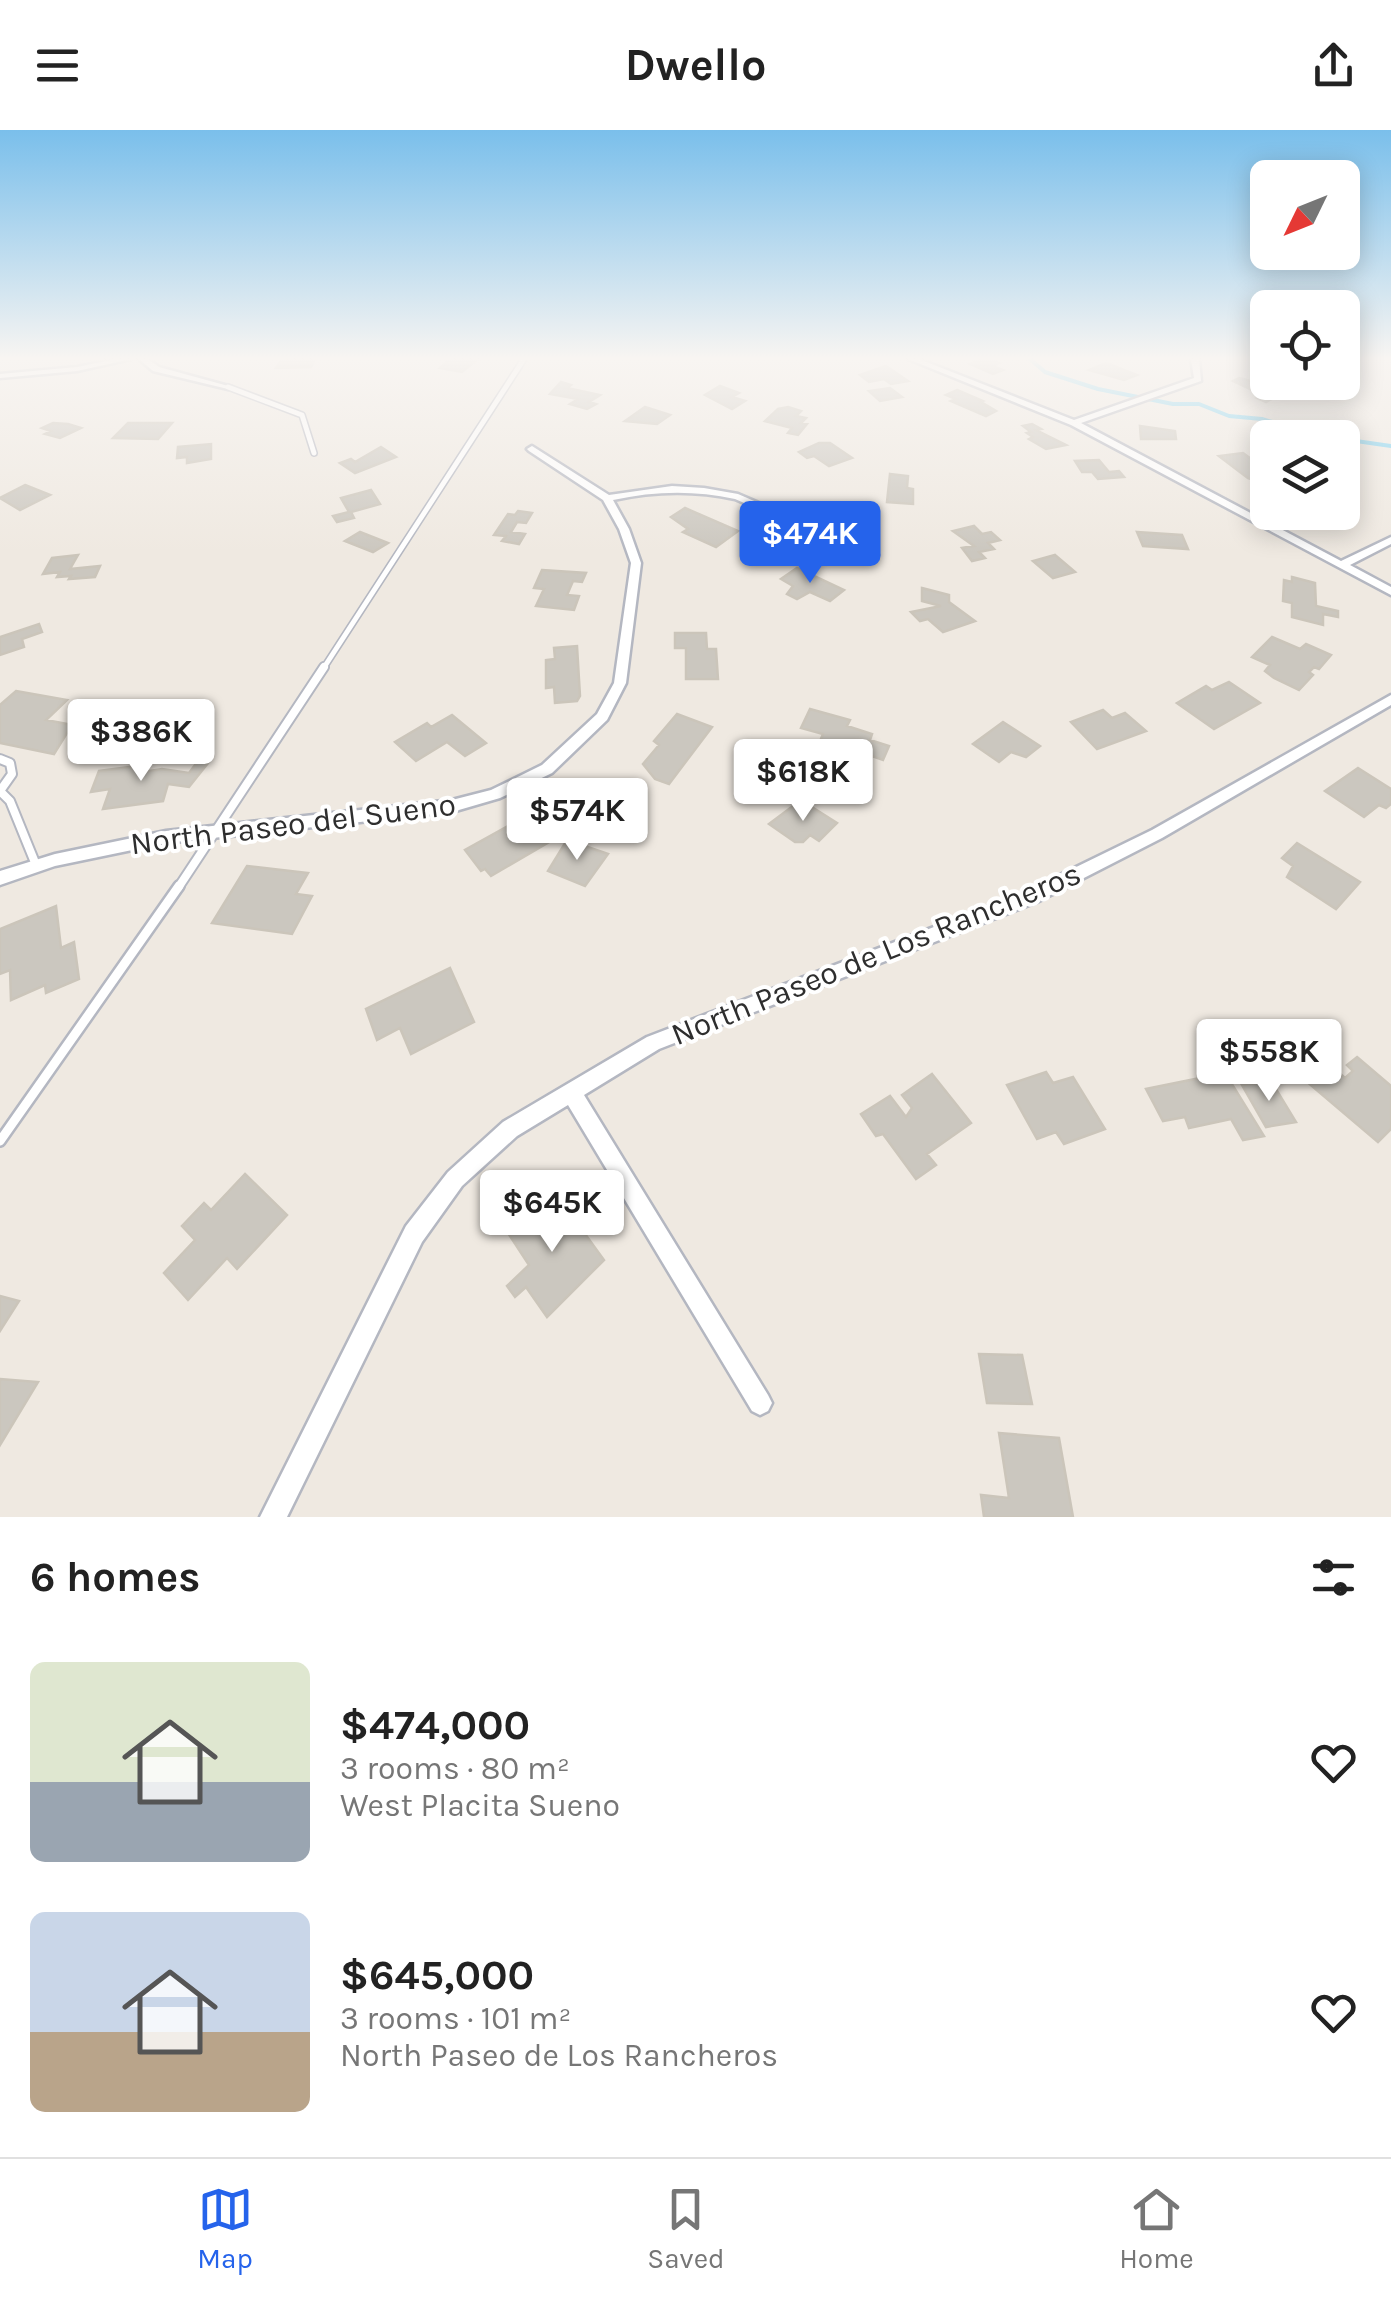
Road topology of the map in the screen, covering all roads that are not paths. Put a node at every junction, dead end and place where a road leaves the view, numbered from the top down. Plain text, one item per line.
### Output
1 (305, 424) edge
2 (482, 424) edge
3 (1075, 424) edge
4 (532, 449) dead end
5 (314, 454) dead end
6 (607, 498) junction
7 (1391, 540) edge
8 (874, 555) dead end
9 (1342, 565) junction
10 (1391, 592) edge
11 (1391, 699) edge
12 (0, 758) edge
13 (218, 831) junction
14 (36, 864) junction
15 (0, 878) edge
16 (570, 1092) junction
17 (0, 1141) edge
18 (760, 1403) dead end
19 (273, 1517) edge

1 - 5 lane
2 - 13 lane
3 - 9 street
4 - 6 street
6 - 8 street
6 - 13 street, North Paseo del Sueno
7 - 9 street
9 - 10 street
11 - 16 street, North Paseo de Los Rancheros
12 - 14 lane
13 - 14 street, North Paseo del Sueno
13 - 17 lane
14 - 15 street, North Paseo del Sueno
16 - 18 street
16 - 19 street, North Paseo de Los Rancheros

